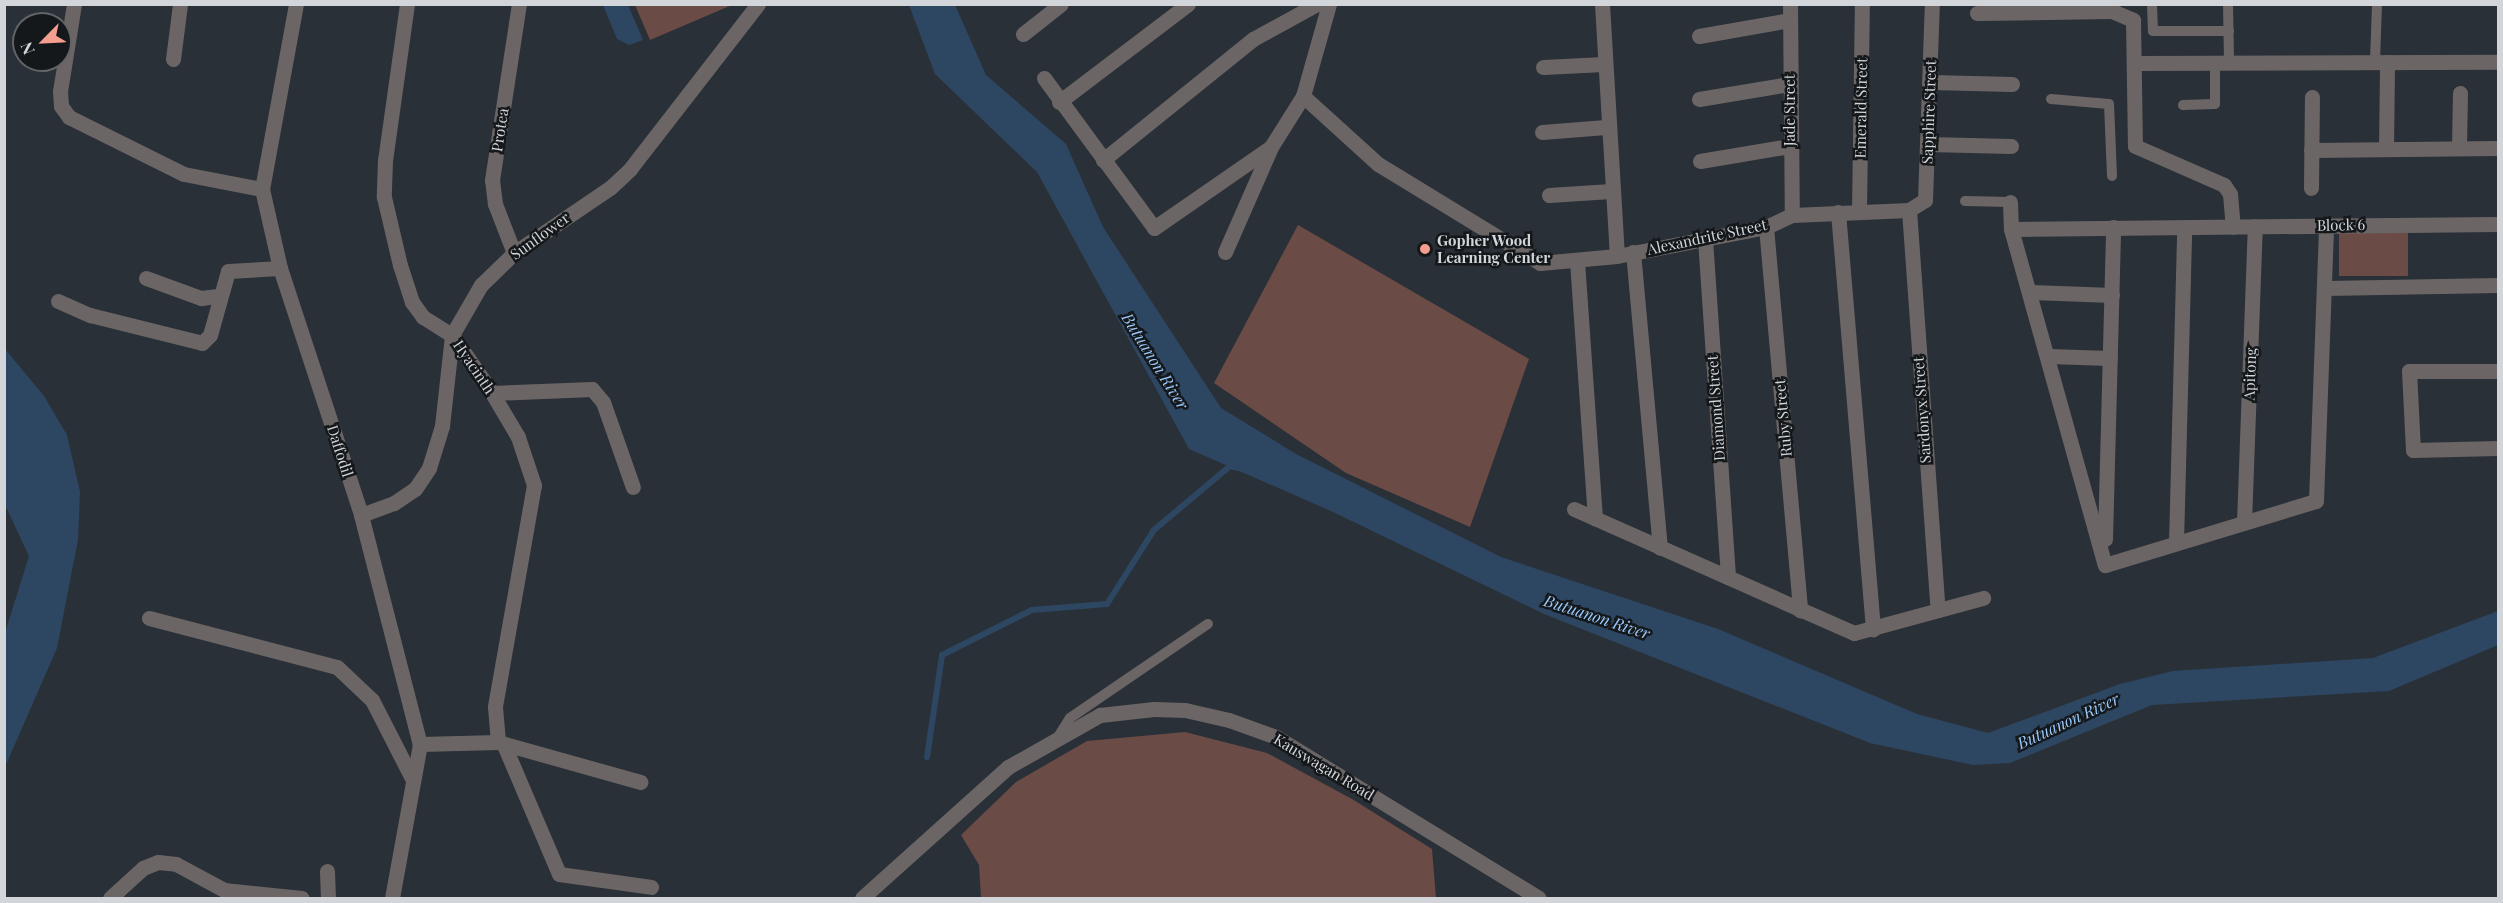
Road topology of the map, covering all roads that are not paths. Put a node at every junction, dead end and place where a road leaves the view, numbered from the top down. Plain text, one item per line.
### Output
1 (74, 4) edge
2 (180, 4) edge
3 (296, 4) edge
4 (407, 4) edge
5 (519, 4) edge
6 (758, 4) edge
7 (1061, 4) edge
8 (1188, 4) edge
9 (1317, 4) edge
10 (1329, 4) edge
11 (1790, 4) edge
12 (1862, 4) edge
13 (1932, 4) edge
14 (2152, 4) edge
15 (2228, 4) edge
16 (2377, 4) edge
17 (1601, 5) edge
18 (2078, 7) edge
19 (2003, 9) edge
20 (1977, 13) dead end
21 (1790, 20) junction
22 (2229, 31) junction
23 (1023, 34) dead end
24 (1699, 36) dead end
25 (173, 59) dead end
26 (2381, 62) junction
27 (2499, 62) edge
28 (2135, 63) junction
29 (2222, 63) junction
30 (1604, 64) junction
31 (1543, 67) dead end
32 (1044, 78) dead end
33 (1931, 82) junction
34 (1789, 84) junction
35 (2012, 84) dead end
36 (2460, 93) dead end
37 (1303, 96) junction
38 (2312, 97) dead end
39 (1699, 99) dead end
40 (2051, 99) dead end
41 (1059, 102) junction
42 (2183, 105) dead end
43 (1606, 127) junction
44 (1542, 132) dead end
45 (1928, 144) junction
46 (1790, 146) junction
47 (2011, 146) dead end
48 (1271, 147) junction
49 (2459, 148) junction
50 (2499, 148) edge
51 (2386, 149) junction
52 (2311, 150) junction
53 (1103, 160) junction
54 (1700, 161) dead end
55 (2112, 176) dead end
56 (2311, 188) dead end
57 (262, 189) junction
58 (1611, 191) junction
59 (1549, 195) dead end
60 (1965, 201) dead end
61 (2010, 202) joint
62 (1909, 210) junction
63 (1859, 211) junction
64 (1838, 212) junction
65 (1792, 215) junction
66 (2499, 224) edge
67 (1766, 226) junction
68 (2255, 226) junction
69 (2326, 226) junction
70 (2113, 227) junction
71 (2184, 227) junction
72 (2233, 227) junction
73 (2011, 229) junction
74 (1705, 239) junction
75 (1225, 252) dead end
76 (1633, 252) junction
77 (514, 253) junction
78 (1617, 256) junction
79 (1577, 261) junction
80 (280, 268) junction
81 (147, 278) dead end
82 (2499, 285) edge
83 (2325, 288) junction
84 (2031, 292) junction
85 (2112, 295) junction
86 (218, 296) junction
87 (58, 301) dead end
88 (452, 335) junction
89 (2048, 356) junction
90 (2110, 358) junction
91 (2499, 371) edge
92 (492, 393) junction
93 (2499, 448) edge
94 (633, 486) dead end
95 (1574, 508) dead end
96 (361, 515) junction
97 (1595, 518) junction
98 (2244, 522) junction
99 (2176, 543) junction
100 (1660, 548) junction
101 (2104, 556) junction
102 (1728, 577) junction
103 (1983, 598) dead end
104 (1800, 610) junction
105 (1938, 610) junction
106 (149, 618) dead end
107 (1208, 624) dead end
108 (1873, 630) junction
109 (1054, 742) junction
110 (420, 744) junction
111 (501, 744) junction
112 (412, 778) junction
113 (640, 782) dead end
114 (327, 871) dead end
115 (651, 887) dead end
116 (261, 895) edge
117 (110, 898) edge
118 (302, 898) edge
119 (328, 898) edge
120 (392, 898) edge
121 (862, 898) edge
122 (1539, 898) edge

1 - 57 street
2 - 25 street
3 - 57 street, Daffodil
4 - 88 street, Hyacinth
5 - 77 street, Protea
6 - 77 street, Sunflower
7 - 23 street
8 - 41 street
9 - 53 street
10 - 37 street
11 - 21 street, Jade Street
12 - 63 street, Emerald Street
13 - 33 street, Sapphire Street
14 - 22 lane
15 - 22 lane
16 - 26 lane
17 - 30 street
18 - 19 street
18 - 28 street
19 - 20 street
21 - 24 street
21 - 34 street, Jade Street
22 - 29 lane
26 - 27 street
26 - 29 street
26 - 51 street
28 - 29 street
28 - 72 street
29 - 42 lane
30 - 31 street
30 - 43 street
32 - 41 street
33 - 35 street
33 - 45 street, Sapphire Street
34 - 39 street
34 - 46 street, Jade Street
36 - 49 street
37 - 48 street
37 - 79 street, Alexandrite Street
38 - 52 street
40 - 55 lane
41 - 53 street
43 - 44 street
43 - 58 street
45 - 47 street
45 - 62 street, Sapphire Street
46 - 54 street
46 - 65 street, Jade Street
48 - 53 street
48 - 75 street
49 - 50 street
49 - 51 street
51 - 52 street
52 - 56 street
57 - 80 street, Daffodil
58 - 59 street
58 - 78 street
60 - 61 lane
61 - 73 street
62 - 63 street, Alexandrite Street
62 - 105 street, Sardonyx Street
63 - 64 street, Alexandrite Street
64 - 65 street, Alexandrite Street
64 - 108 street
65 - 67 street, Alexandrite Street
66 - 69 street, Block 6
67 - 74 street, Alexandrite Street
67 - 104 street, Ruby Street
68 - 69 street, Block 6
68 - 72 street, Block 6
68 - 98 street, Apitong
69 - 83 street
70 - 71 street, Block 6
70 - 73 street, Block 6
70 - 85 street
71 - 72 street, Block 6
71 - 99 street
73 - 84 street
74 - 76 street, Alexandrite Street
74 - 102 street, Diamond Street
76 - 78 street, Alexandrite Street
76 - 100 street
77 - 88 street, Sunflower
78 - 79 street, Alexandrite Street
79 - 97 street
80 - 86 street
80 - 96 street, Daffodil
81 - 86 street
82 - 83 street
83 - 98 street
84 - 85 street
84 - 89 street
85 - 90 street
86 - 87 street
88 - 92 street, Hyacinth
88 - 96 street, Sunflower
89 - 90 street
89 - 101 street
90 - 101 street
91 - 93 street
92 - 94 street
92 - 111 street, Hyacinth
95 - 97 street
96 - 110 street, Daffodil
97 - 100 street
98 - 99 street
99 - 101 street
100 - 102 street
102 - 104 street
103 - 105 street
104 - 108 street
105 - 108 street
106 - 112 street
107 - 109 lane
109 - 121 street, Kauswagan Road
109 - 122 street, Kauswagan Road
110 - 111 street
110 - 112 street, Daffodil
111 - 113 street
111 - 115 street, Hyacinth
112 - 120 street, Daffodil
114 - 119 street
116 - 117 street
116 - 118 street

